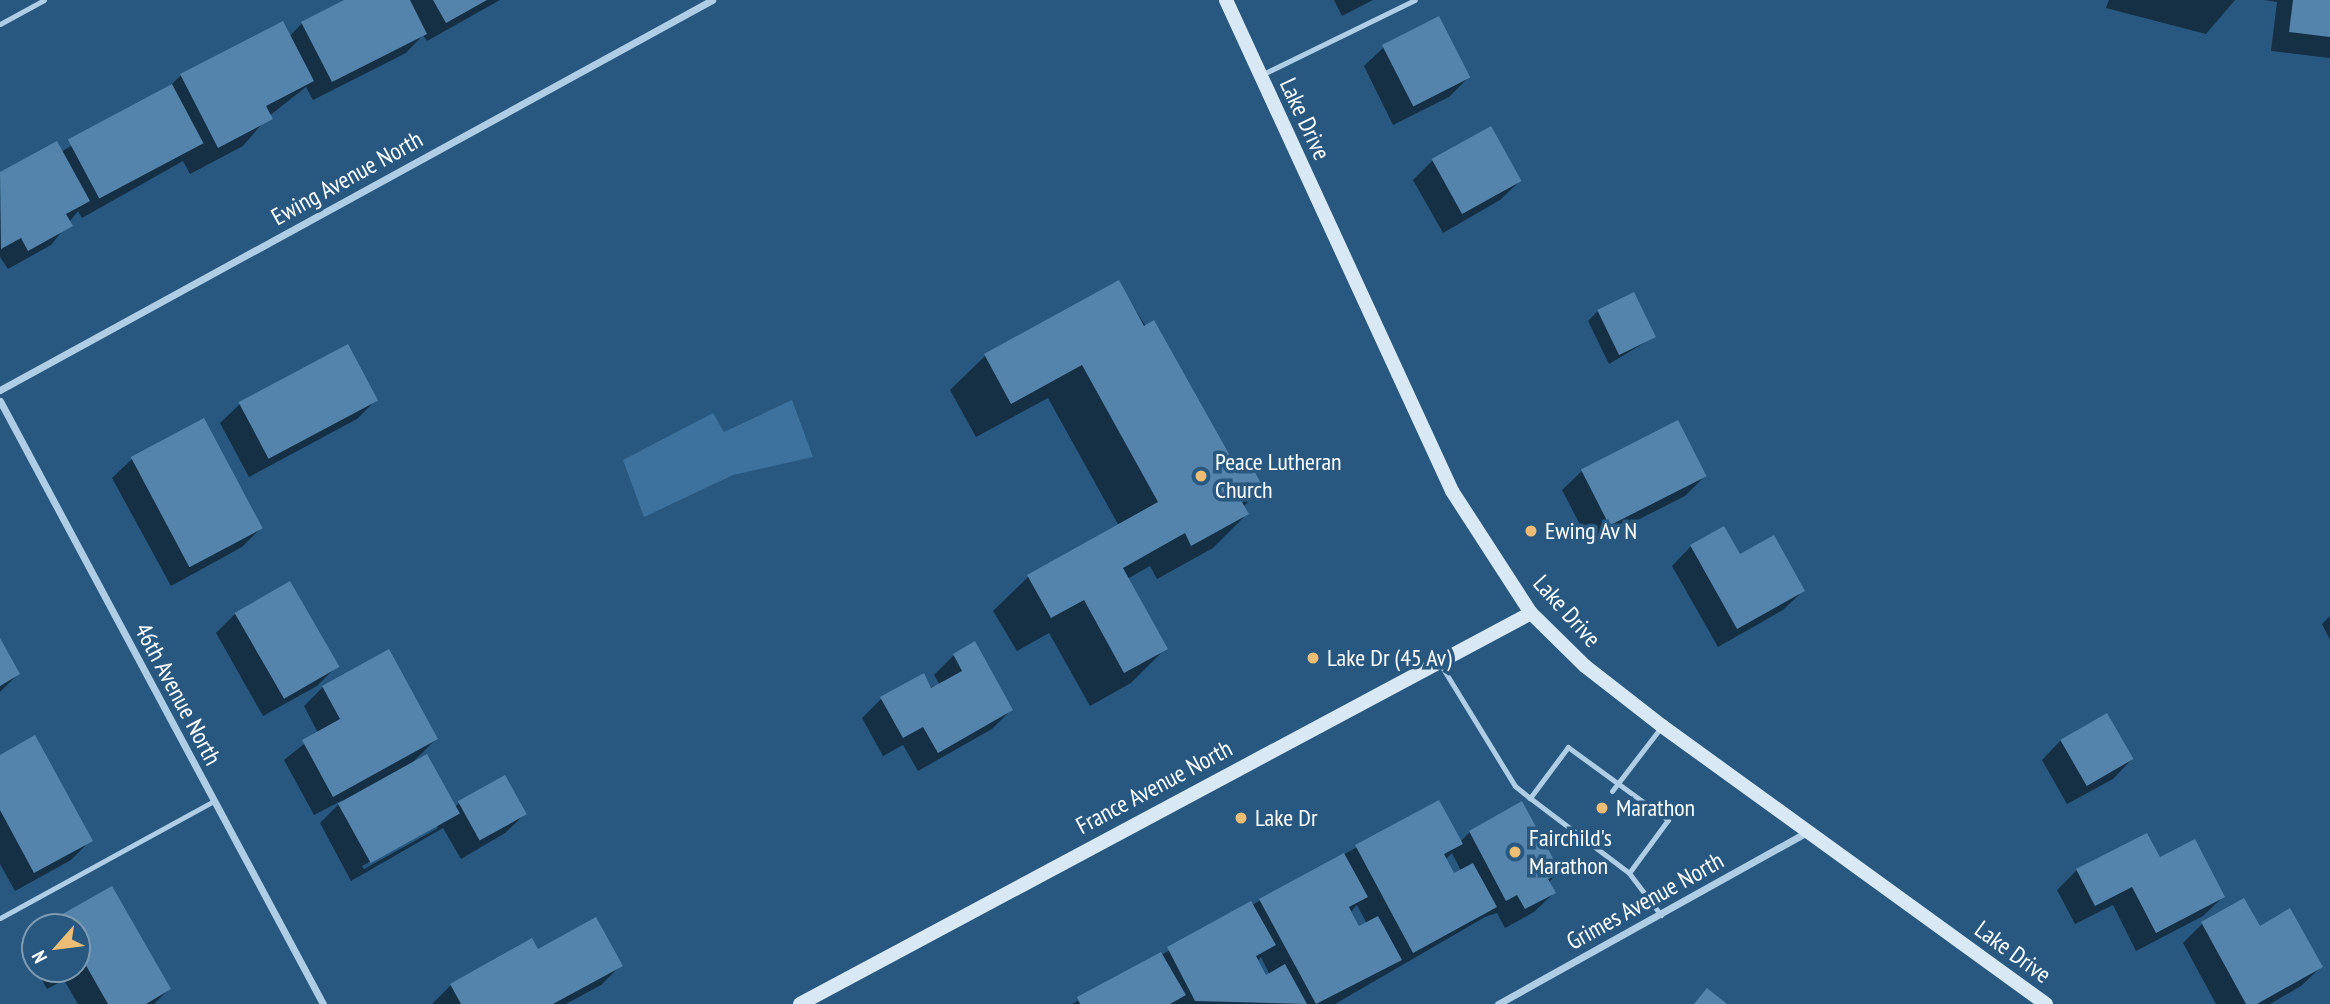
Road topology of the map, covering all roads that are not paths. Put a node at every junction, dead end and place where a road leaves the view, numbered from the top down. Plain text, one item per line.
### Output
1 (44, 0) edge
2 (712, 0) edge
3 (1226, 0) edge
4 (1415, 0) edge
5 (0, 24) edge
6 (1260, 76) junction
7 (0, 390) edge
8 (0, 401) edge
9 (1531, 613) junction
10 (1439, 662) junction
11 (1662, 726) junction
12 (1618, 783) junction
13 (1612, 791) dead end
14 (1530, 798) junction
15 (214, 801) junction
16 (1810, 830) junction
17 (1629, 873) junction
18 (1661, 915) junction
19 (0, 919) edge
20 (323, 1004) edge
21 (800, 1004) edge
22 (1498, 1004) edge
23 (2046, 1004) edge

1 - 5 lane
2 - 7 street, Ewing Avenue North
3 - 6 street, Lake Drive
4 - 6 lane
6 - 9 street, Lake Drive
8 - 15 street, 46th Avenue North
9 - 10 street, France Avenue North
9 - 11 street, Lake Drive
10 - 14 lane
10 - 21 street, France Avenue North
11 - 12 lane
11 - 16 street, Lake Drive
12 - 13 lane
12 - 14 lane
12 - 17 lane
14 - 17 lane
15 - 19 lane
15 - 20 street, 46th Avenue North
16 - 18 street, Grimes Avenue North
16 - 23 street, Lake Drive
17 - 18 lane
18 - 22 street, Grimes Avenue North

